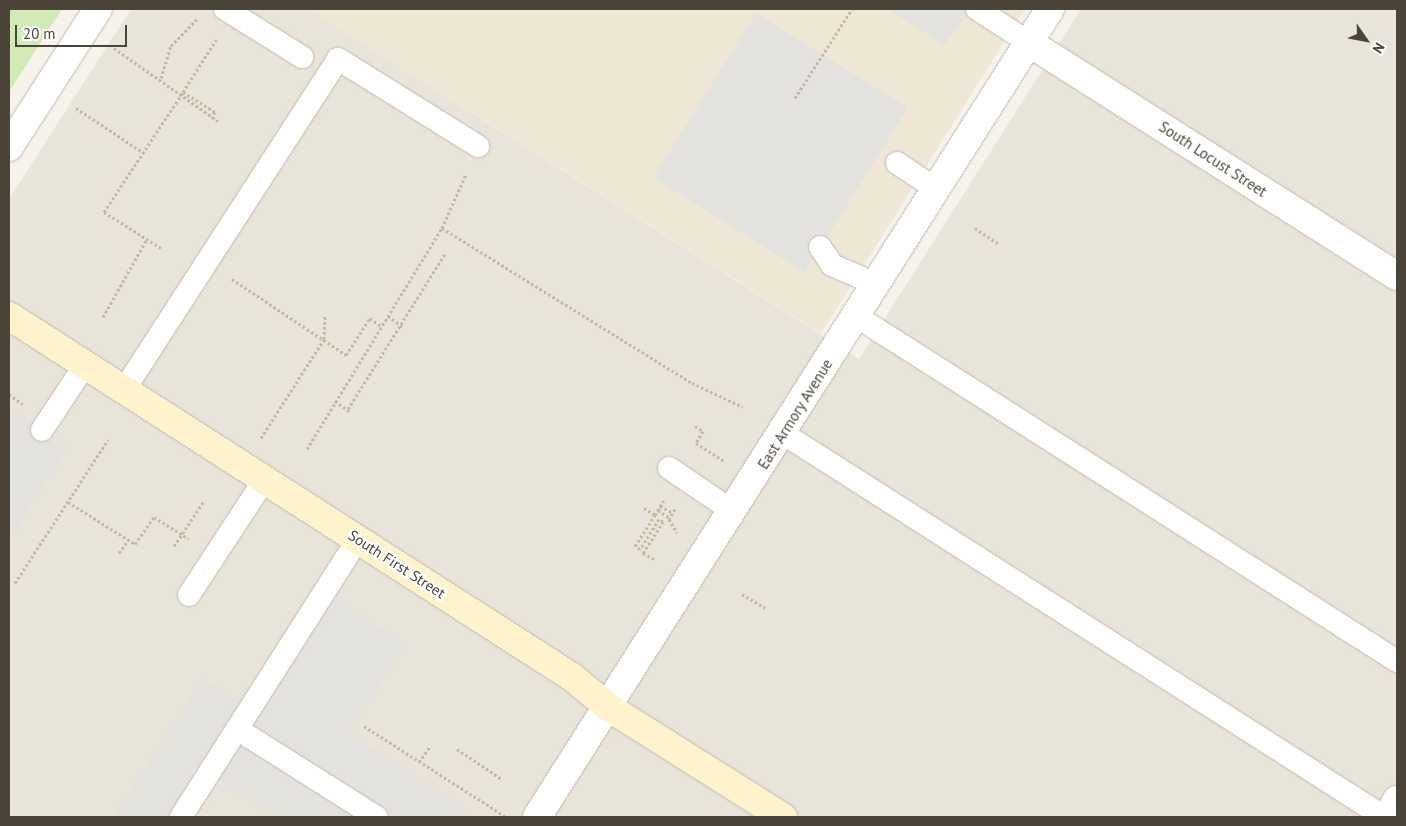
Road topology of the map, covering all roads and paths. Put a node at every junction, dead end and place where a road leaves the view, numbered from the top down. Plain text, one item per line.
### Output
1 (98, 9) edge
2 (226, 9) edge
3 (852, 9) edge
4 (977, 9) edge
5 (1050, 9) edge
6 (200, 17) dead end
7 (217, 38) dead end
8 (1028, 42) junction
9 (114, 48) dead end
10 (302, 57) dead end
11 (161, 78) junction
12 (183, 92) junction
13 (180, 97) junction
14 (795, 98) dead end
15 (76, 108) dead end
16 (212, 117) junction
17 (218, 121) dead end
18 (478, 146) joint
19 (9, 147) edge
20 (144, 153) junction
21 (897, 163) dead end
22 (936, 189) junction
23 (442, 228) junction
24 (975, 228) dead end
25 (147, 240) junction
26 (999, 244) dead end
27 (161, 248) dead end
28 (820, 248) dead end
29 (446, 254) dead end
30 (206, 263) junction
31 (1397, 276) edge
32 (876, 284) junction
33 (9, 316) edge
34 (325, 316) dead end
35 (388, 316) junction
36 (856, 316) junction
37 (103, 317) dead end
38 (381, 326) junction
39 (403, 326) junction
40 (324, 339) junction
41 (85, 365) junction
42 (124, 390) junction
43 (335, 400) junction
44 (743, 407) dead end
45 (695, 426) dead end
46 (42, 430) dead end
47 (784, 434) junction
48 (108, 440) dead end
49 (307, 449) dead end
50 (727, 464) dead end
51 (254, 472) junction
52 (663, 482) joint
53 (204, 501) dead end
54 (68, 502) junction
55 (660, 506) junction
56 (644, 508) dead end
57 (675, 508) dead end
58 (658, 510) junction
59 (673, 513) junction
60 (655, 515) junction
61 (731, 517) junction
62 (670, 518) junction
63 (182, 535) junction
64 (678, 536) dead end
65 (128, 540) junction
66 (358, 540) junction
67 (174, 546) dead end
68 (120, 553) dead end
69 (215, 556) junction
70 (654, 559) dead end
71 (15, 583) dead end
72 (189, 594) dead end
73 (742, 594) dead end
74 (765, 608) dead end
75 (1397, 661) edge
76 (608, 707) junction
77 (364, 726) dead end
78 (238, 729) junction
79 (430, 746) dead end
80 (456, 749) dead end
81 (419, 762) junction
82 (503, 780) dead end
83 (1397, 800) edge
84 (181, 817) edge
85 (376, 817) edge
86 (506, 817) edge
87 (537, 817) edge
88 (783, 817) edge
89 (1385, 817) edge

1 - 19 street
2 - 10 lane
3 - 14 path
4 - 8 lane
5 - 8 street, East Armory Avenue
6 - 11 path
7 - 12 path
8 - 22 street, East Armory Avenue
8 - 31 street, South Locust Street
9 - 11 path
11 - 13 path
12 - 13 path
12 - 16 path
13 - 16 path
13 - 20 path
15 - 20 path
16 - 17 path
18 - 23 path
18 - 30 lane
20 - 25 path
21 - 22 lane
22 - 32 street, East Armory Avenue
23 - 35 path
23 - 44 path
24 - 26 path
25 - 27 path
25 - 37 path
28 - 32 lane
29 - 39 path
30 - 40 path
30 - 42 lane
32 - 36 street, East Armory Avenue
33 - 41 street, South First Street
34 - 40 path
35 - 38 path
35 - 39 path
36 - 47 street, East Armory Avenue
36 - 75 lane
38 - 40 path
38 - 43 path
39 - 43 path
40 - 51 path
41 - 42 street, South First Street
41 - 46 lane
42 - 51 street, South First Street
43 - 49 path
45 - 50 path
47 - 61 street, East Armory Avenue
47 - 89 lane
48 - 54 path
51 - 66 street, South First Street
51 - 69 lane
52 - 55 path
52 - 61 lane
53 - 63 path
54 - 65 path
54 - 71 path
55 - 58 path
55 - 59 path
56 - 60 path
57 - 59 path
58 - 60 path
58 - 62 path
59 - 62 path
60 - 70 path
61 - 76 street, East Armory Avenue
62 - 64 path
63 - 65 path
63 - 67 path
63 - 69 path
65 - 68 path
66 - 76 street, South First Street
66 - 78 lane
69 - 72 lane
73 - 74 path
76 - 87 street, East Armory Avenue
76 - 88 street, South First Street
77 - 81 path
78 - 84 lane
78 - 85 lane
79 - 81 path
80 - 82 path
81 - 86 path
83 - 89 street

